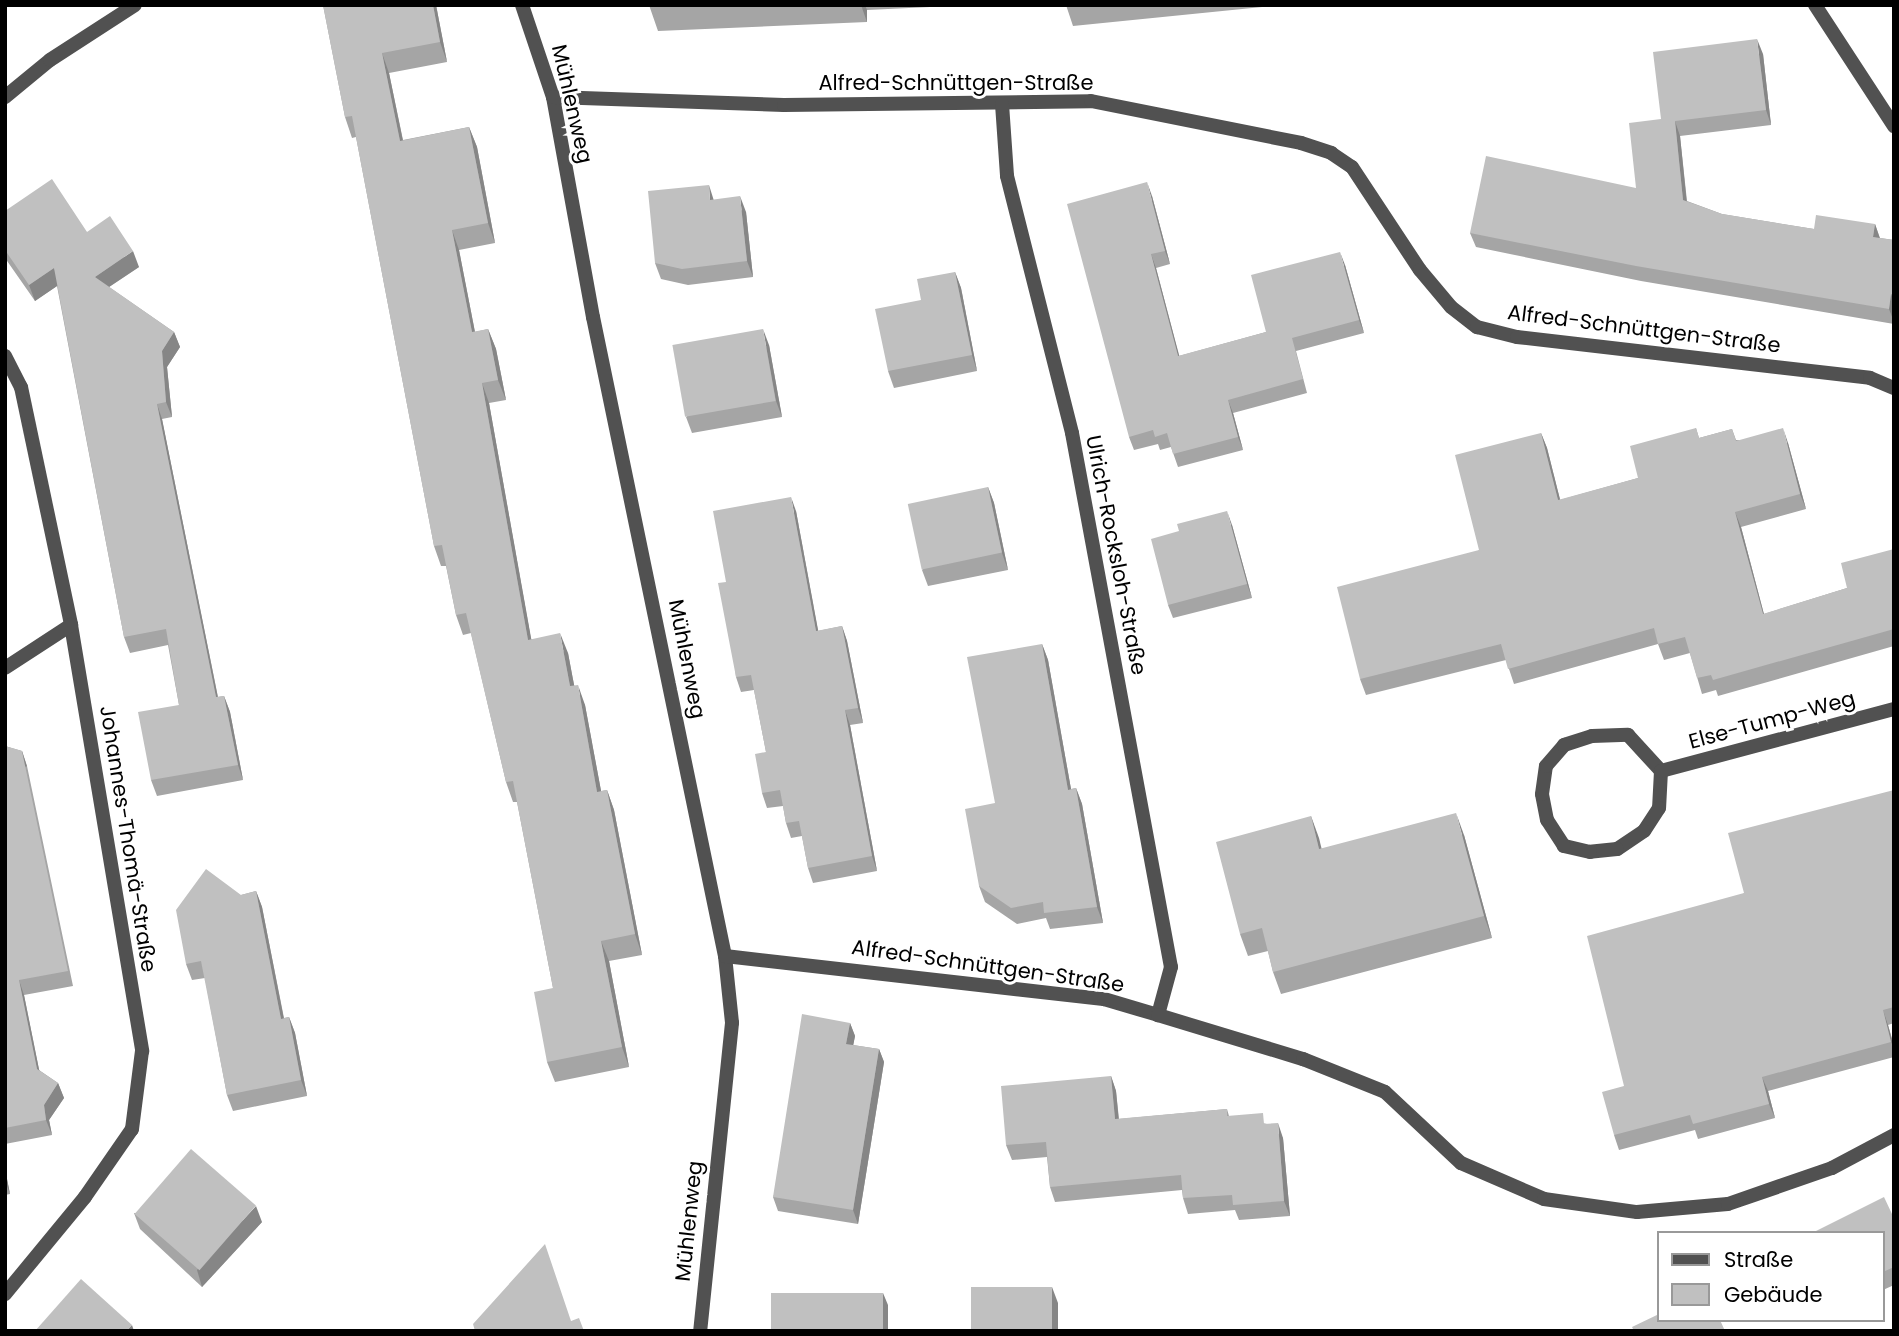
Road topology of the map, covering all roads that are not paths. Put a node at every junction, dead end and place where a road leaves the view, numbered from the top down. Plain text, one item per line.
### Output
1 (135, 5) edge
2 (522, 5) edge
3 (1815, 5) edge
4 (5, 97) edge
5 (553, 97) junction
6 (1002, 104) junction
7 (1894, 126) edge
8 (5, 356) edge
9 (1894, 388) edge
10 (71, 625) junction
11 (5, 668) edge
12 (1894, 709) edge
13 (1661, 771) junction
14 (725, 956) junction
15 (1158, 1015) junction
16 (1894, 1135) edge
17 (5, 1294) edge
18 (700, 1331) edge

1 - 4 street
2 - 5 street, Mühlenweg
3 - 7 street
5 - 6 street, Alfred-Schnüttgen-Straße
5 - 14 street, Mühlenweg
6 - 9 street, Alfred-Schnüttgen-Straße
6 - 15 street, Ulrich-Rocksloh-Straße
8 - 10 street, Johannes-Thomä-Straße
10 - 11 street
10 - 17 street, Johannes-Thomä-Straße
12 - 13 street, Else-Tump-Weg
13 - 13 street
14 - 15 street, Alfred-Schnüttgen-Straße
14 - 18 street, Mühlenweg
15 - 16 street, Alfred-Schnüttgen-Straße

